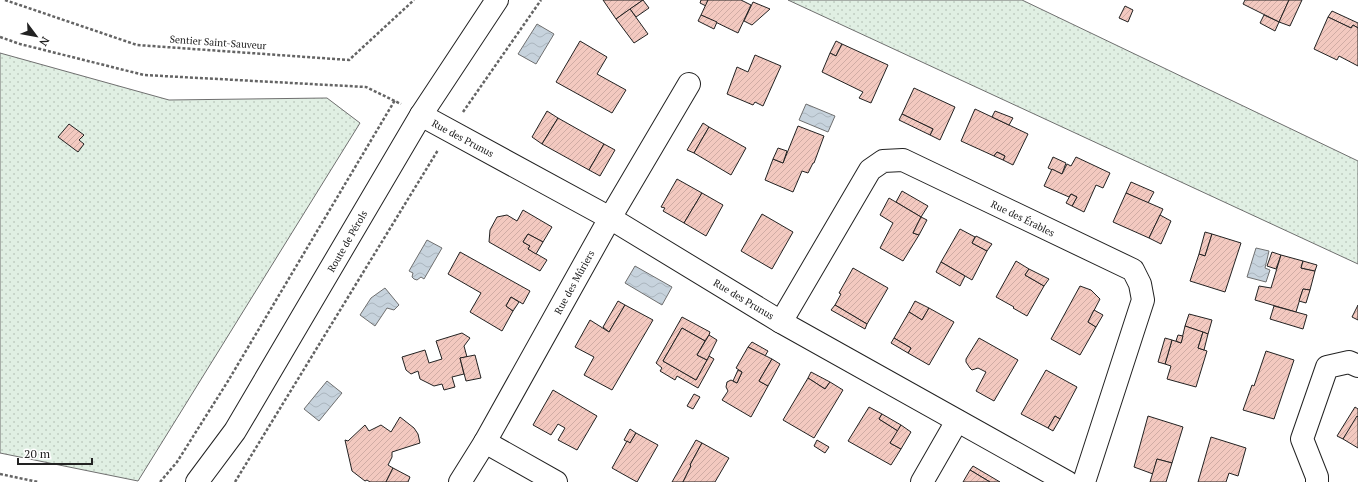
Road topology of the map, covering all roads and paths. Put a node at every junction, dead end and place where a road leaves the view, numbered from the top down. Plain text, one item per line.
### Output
1 (5, 0) edge
2 (414, 0) edge
3 (497, 0) edge
4 (541, 0) edge
5 (0, 37) edge
6 (689, 84) dead end
7 (395, 100) junction
8 (421, 115) junction
9 (450, 131) junction
10 (610, 218) junction
11 (782, 322) junction
12 (1358, 366) edge
13 (957, 421) junction
14 (485, 442) junction
15 (0, 474) edge
16 (38, 482) edge
17 (160, 482) edge
18 (197, 482) edge
19 (235, 482) edge
20 (460, 482) edge
21 (556, 482) edge
22 (922, 482) edge
23 (1067, 482) edge
24 (1084, 482) edge
25 (1317, 482) edge

1 - 2 path, Sentier Saint-Sauveur
3 - 8 street, Route de Pérols
4 - 9 path
5 - 7 path
6 - 10 street, Rue des Mûriers
7 - 8 path
7 - 17 path
8 - 9 street, Rue des Prunus
8 - 18 street, Route de Pérols
9 - 10 street, Rue des Prunus
9 - 19 path
10 - 11 street, Rue des Prunus
10 - 14 street, Rue des Mûriers
11 - 13 street, Rue des Prunus
11 - 24 street, Rue des Érables
12 - 25 street
13 - 22 street
13 - 23 street, Rue des Prunus
14 - 20 street, Rue des Mûriers
14 - 21 street
15 - 16 path

